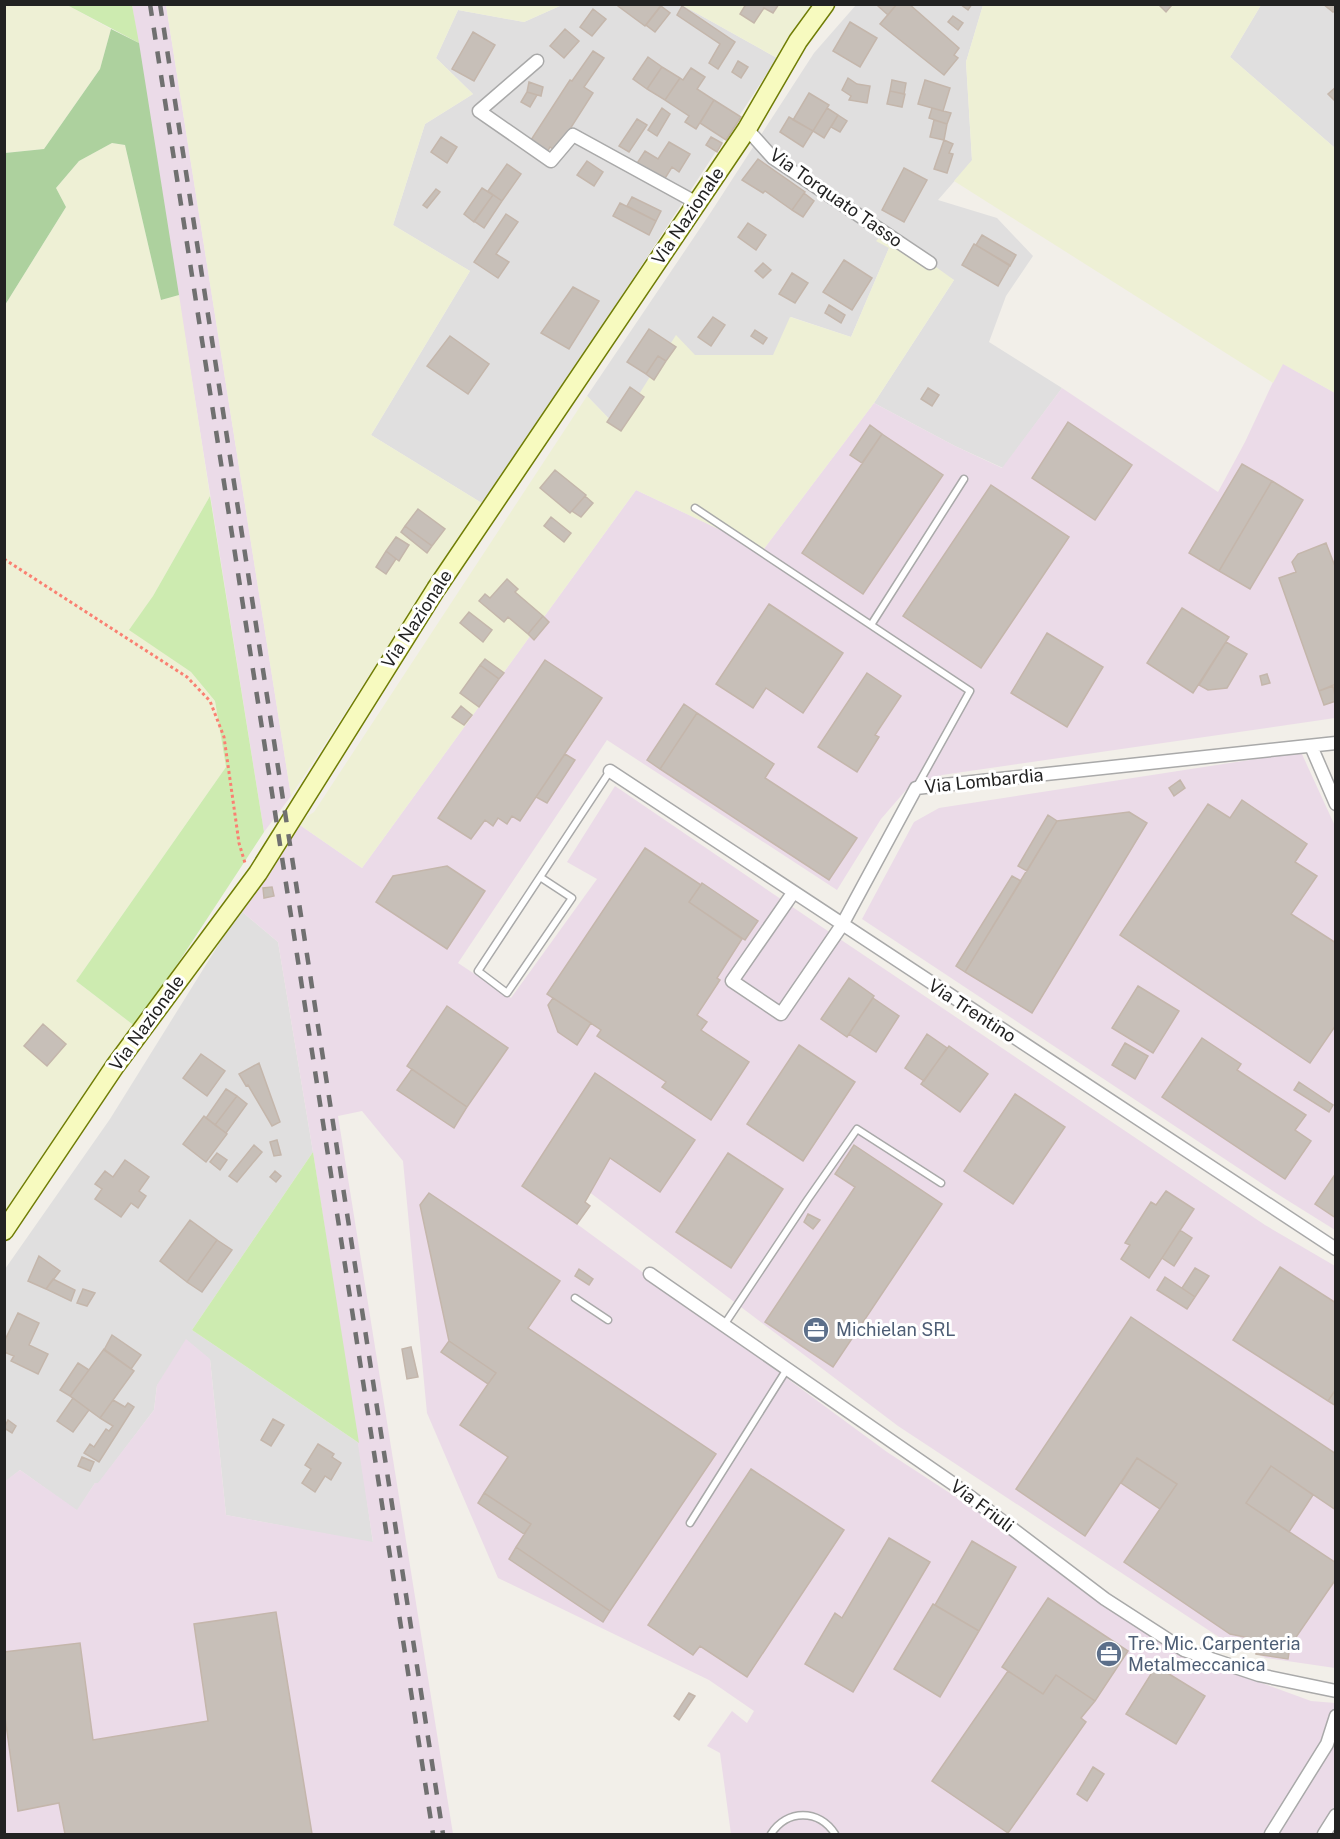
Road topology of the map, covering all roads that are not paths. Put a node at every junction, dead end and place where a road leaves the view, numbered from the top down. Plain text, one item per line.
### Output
1 (825, 4) edge
2 (537, 61) dead end
3 (747, 129) junction
4 (697, 203) junction
5 (930, 262) dead end
6 (964, 479) dead end
7 (696, 508) dead end
8 (871, 625) junction
9 (1335, 743) edge
10 (1311, 746) junction
11 (610, 771) joint
12 (916, 788) junction
13 (1335, 804) edge
14 (540, 878) junction
15 (793, 893) junction
16 (842, 925) junction
17 (941, 1183) dead end
18 (4, 1231) edge
19 (1335, 1249) edge
20 (650, 1274) dead end
21 (575, 1298) dead end
22 (608, 1320) dead end
23 (724, 1325) junction
24 (787, 1369) junction
25 (690, 1523) dead end
26 (1335, 1691) edge
27 (1335, 1716) edge
28 (1335, 1815) edge
29 (771, 1834) edge
30 (835, 1834) edge
31 (1271, 1834) edge
32 (1324, 1834) edge

1 - 3 street, Via Nazionale
2 - 4 street
3 - 4 street, Via Nazionale
3 - 5 street, Via Torquato Tasso
4 - 18 street, Via Nazionale
6 - 8 lane
7 - 8 lane
8 - 12 lane
9 - 10 street, Via Lombardia
10 - 12 street, Via Lombardia
10 - 13 street
11 - 14 lane
11 - 15 street, Via Trentino
12 - 16 street, Via Lombardia
14 - 14 lane
15 - 16 street, Via Trentino
15 - 16 street, Via Lombardia
16 - 19 street, Via Trentino
17 - 23 lane
20 - 23 street, Via Friuli
21 - 22 lane
23 - 24 street, Via Friuli
24 - 25 lane
24 - 26 street, Via Friuli
27 - 31 street
28 - 32 street
29 - 30 lane

